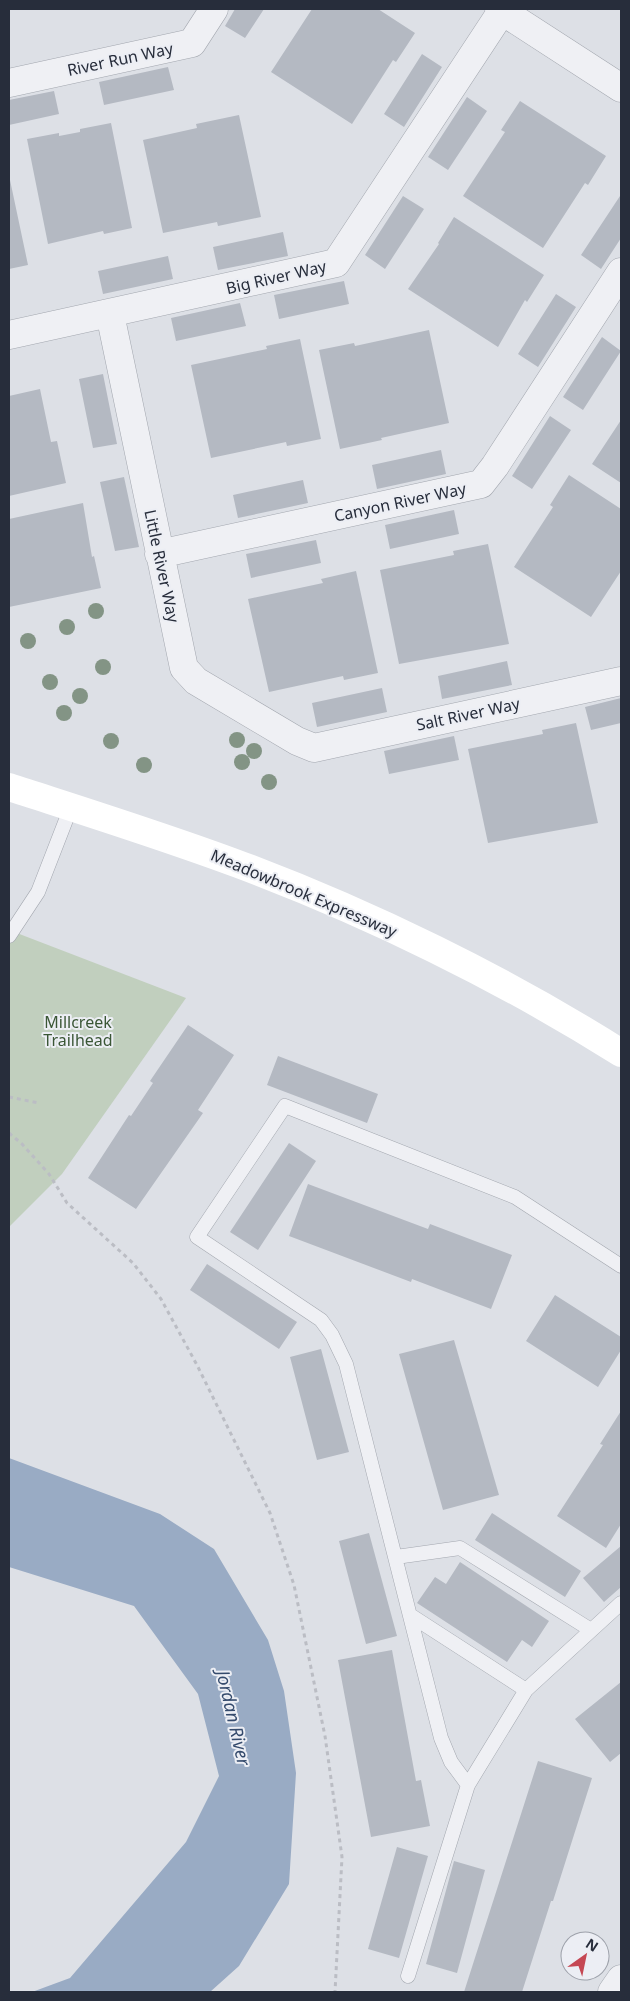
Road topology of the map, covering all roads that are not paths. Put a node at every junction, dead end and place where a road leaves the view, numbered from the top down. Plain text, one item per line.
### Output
1 (214, 9) edge
2 (500, 10) edge
3 (9, 83) edge
4 (621, 88) edge
5 (621, 272) edge
6 (110, 314) junction
7 (9, 336) edge
8 (159, 554) junction
9 (621, 681) edge
10 (314, 748) joint
11 (9, 787) edge
12 (70, 807) junction
13 (9, 936) edge
14 (621, 1053) edge
15 (621, 1266) edge
16 (396, 1557) junction
17 (621, 1603) edge
18 (410, 1615) junction
19 (591, 1630) junction
20 (526, 1690) junction
21 (468, 1785) junction
22 (408, 1976) dead end
23 (621, 1978) edge
24 (612, 1992) edge

1 - 3 street, River Run Way
2 - 4 street
2 - 6 street, Big River Way
5 - 8 street, Canyon River Way
6 - 7 street, Big River Way
6 - 8 street, Little River Way
8 - 10 street, Little River Way
9 - 10 street, Salt River Way
11 - 12 main road, Meadowbrook Expressway
12 - 13 lane
12 - 14 main road, Meadowbrook Expressway
15 - 16 lane
16 - 18 lane
16 - 19 lane
17 - 19 lane
18 - 20 lane
18 - 21 lane
19 - 20 lane
20 - 21 lane
21 - 22 lane
23 - 24 street

